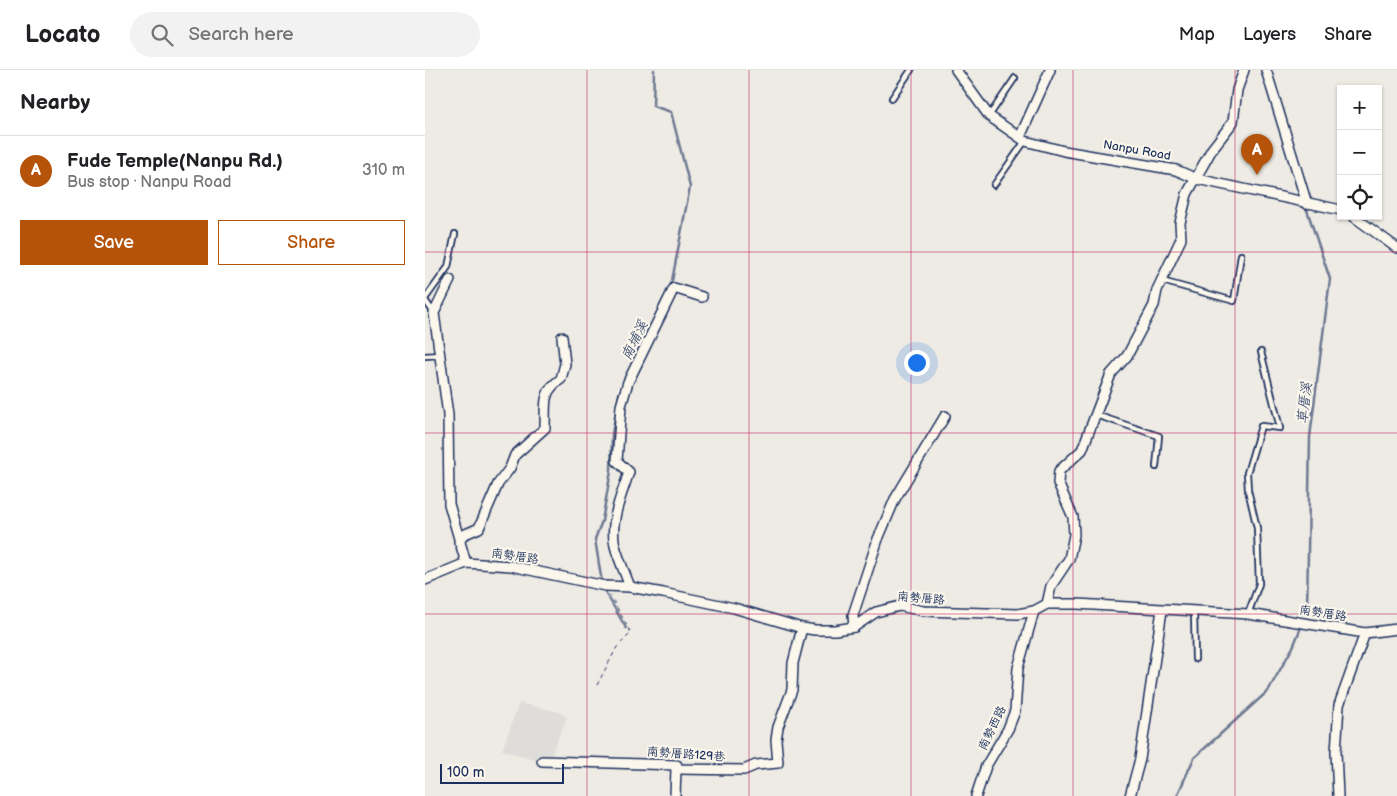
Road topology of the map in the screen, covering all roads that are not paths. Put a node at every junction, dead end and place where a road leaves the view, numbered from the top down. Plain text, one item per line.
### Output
1 (911, 70) edge
2 (956, 70) edge
3 (1050, 70) edge
4 (1244, 70) edge
5 (1267, 70) edge
6 (1015, 78) dead end
7 (893, 98) dead end
8 (989, 116) junction
9 (1022, 139) junction
10 (1197, 180) junction
11 (994, 185) dead end
12 (1307, 204) junction
13 (1337, 209) edge
14 (1358, 220) edge
15 (455, 234) dead end
16 (1397, 248) edge
17 (1241, 254) dead end
18 (450, 280) dead end
19 (1162, 281) junction
20 (702, 296) dead end
21 (425, 299) edge
22 (433, 313) junction
23 (562, 337) dead end
24 (1261, 352) dead end
25 (440, 355) junction
26 (425, 356) edge
27 (1095, 414) junction
28 (945, 416) dead end
29 (1155, 467) dead end
30 (459, 542) junction
31 (466, 563) junction
32 (425, 580) edge
33 (630, 587) junction
34 (1047, 604) junction
35 (1162, 610) junction
36 (1034, 611) junction
37 (1194, 612) junction
38 (1248, 614) junction
39 (854, 627) junction
40 (802, 628) junction
41 (1397, 629) edge
42 (1365, 633) junction
43 (1195, 659) dead end
44 (542, 762) dead end
45 (676, 769) junction
46 (675, 796) edge
47 (976, 796) edge
48 (1130, 796) edge
49 (1338, 796) edge

1 - 7 lane
2 - 8 street, Nanpu Road
3 - 9 street
4 - 10 street
5 - 12 street
6 - 8 lane
8 - 9 street, Nanpu Road
9 - 10 street, Nanpu Road
9 - 11 lane
10 - 12 street, Nanpu Road
10 - 19 street
12 - 13 street, Nanpu Road
14 - 16 street
15 - 21 lane
17 - 19 lane
18 - 22 street
19 - 27 street
20 - 33 street
21 - 22 lane
22 - 25 street
23 - 30 street
24 - 38 lane
25 - 26 lane
25 - 30 street
27 - 29 lane
27 - 34 street
28 - 39 street
30 - 31 street
31 - 32 street, 南勢厝路
31 - 33 street, 南勢厝路
33 - 40 street, 南勢厝路
34 - 35 street, 南勢厝路
34 - 36 street, 南勢厝路
35 - 37 street, 南勢厝路
35 - 48 street
36 - 39 street, 南勢厝路
36 - 47 street, 南勢西路
37 - 38 street, 南勢厝路
37 - 43 lane
38 - 42 street, 南勢厝路
39 - 40 street, 南勢厝路
40 - 45 street, 南勢厝路129巷
41 - 42 street, 南勢厝路
42 - 49 street
44 - 45 street, 南勢厝路129巷
45 - 46 street

